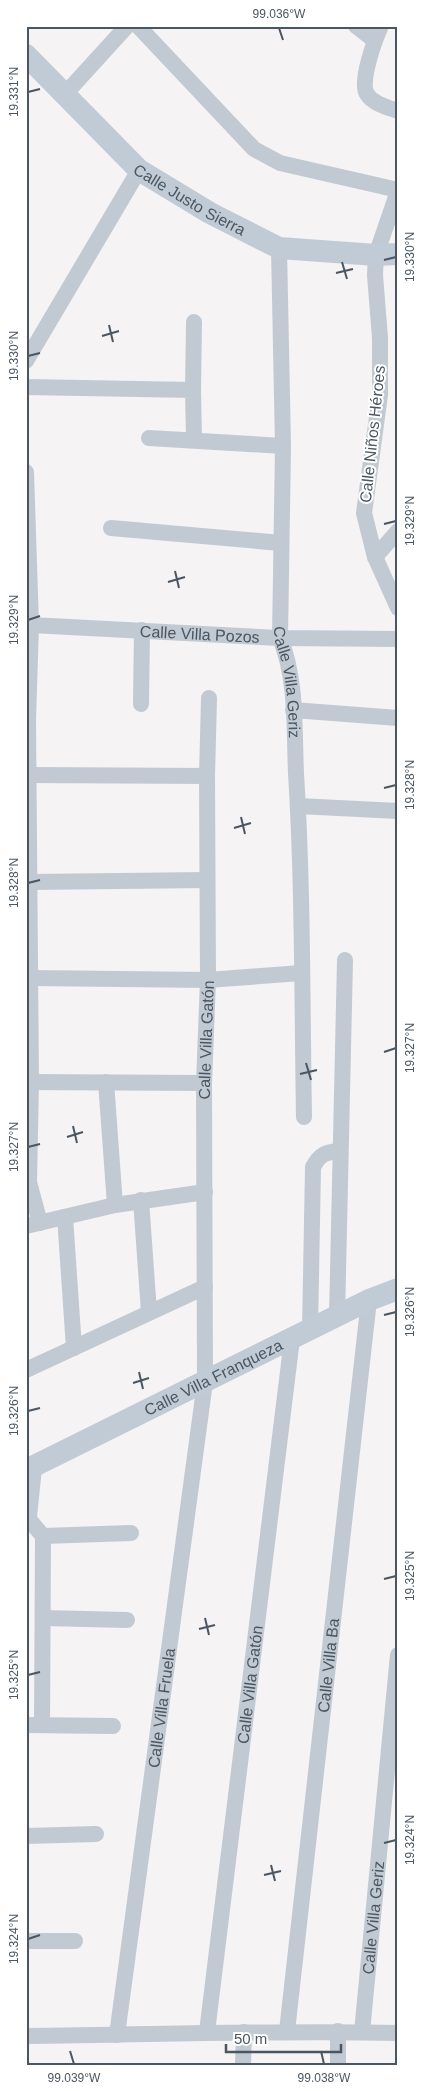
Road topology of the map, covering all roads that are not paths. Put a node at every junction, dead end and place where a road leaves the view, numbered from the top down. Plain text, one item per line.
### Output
1 (127, 26) edge
2 (138, 26) edge
3 (356, 26) edge
4 (378, 33) edge
5 (26, 54) edge
6 (66, 93) junction
7 (398, 110) edge
8 (139, 170) junction
9 (398, 190) edge
10 (279, 248) junction
11 (398, 254) edge
12 (376, 255) junction
13 (194, 322) dead end
14 (26, 361) edge
15 (26, 387) edge
16 (193, 390) junction
17 (149, 438) dead end
18 (194, 440) junction
19 (283, 446) junction
20 (26, 472) edge
21 (111, 528) dead end
22 (398, 531) edge
23 (281, 543) junction
24 (375, 557) junction
25 (398, 608) edge
26 (31, 625) junction
27 (142, 630) junction
28 (280, 638) junction
29 (398, 639) edge
30 (209, 698) dead end
31 (141, 704) dead end
32 (293, 710) junction
33 (398, 718) edge
34 (27, 720) edge
35 (30, 775) junction
36 (207, 776) junction
37 (298, 806) junction
38 (398, 811) edge
39 (207, 880) junction
40 (30, 882) junction
41 (345, 960) dead end
42 (301, 973) junction
43 (30, 978) junction
44 (208, 980) junction
45 (29, 1082) edge
46 (106, 1082) junction
47 (204, 1083) junction
48 (304, 1117) dead end
49 (340, 1151) junction
50 (204, 1192) junction
51 (141, 1200) junction
52 (115, 1205) junction
53 (65, 1217) junction
54 (33, 1225) edge
55 (205, 1287) junction
56 (398, 1289) edge
57 (369, 1300) junction
58 (149, 1312) junction
59 (337, 1317) junction
60 (301, 1334) junction
61 (74, 1348) junction
62 (26, 1370) edge
63 (205, 1382) junction
64 (28, 1469) edge
65 (26, 1516) edge
66 (131, 1533) dead end
67 (43, 1536) junction
68 (43, 1618) junction
69 (127, 1620) dead end
70 (398, 1655) edge
71 (395, 1713) edge
72 (34, 1725) edge
73 (113, 1726) dead end
74 (96, 1834) dead end
75 (26, 1836) edge
76 (26, 1940) edge
77 (75, 1941) dead end
78 (286, 2031) junction
79 (338, 2031) junction
80 (207, 2032) junction
81 (244, 2032) junction
82 (362, 2032) junction
83 (398, 2033) edge
84 (117, 2035) junction
85 (26, 2036) edge
86 (243, 2065) edge
87 (338, 2065) edge

1 - 6 street
2 - 9 street
3 - 4 street
4 - 7 street
5 - 6 street, Calle Justo Sierra
6 - 8 street, Calle Justo Sierra
8 - 10 street, Calle Justo Sierra
8 - 14 street
9 - 12 street, Calle Niños Héroes
10 - 12 street, Calle Justo Sierra
10 - 19 street, Calle Villa Geriz
11 - 12 street, Calle Justo Sierra
12 - 24 street, Calle Niños Héroes
13 - 16 street
15 - 16 street
16 - 18 street
17 - 18 street
18 - 19 street
19 - 23 street, Calle Villa Geriz
20 - 26 street
21 - 23 street
22 - 24 street
23 - 28 street, Calle Villa Geriz
24 - 25 street, Calle Niños Héroes
26 - 27 street, Calle Villa Pozos
26 - 34 street
27 - 28 street, Calle Villa Pozos
27 - 31 street
28 - 29 street, Calle Villa Pozos
28 - 32 street, Calle Villa Geriz
30 - 36 street, Calle Villa Gatón
32 - 33 street
32 - 37 street, Calle Villa Geriz
34 - 35 street
35 - 36 street
35 - 40 street
36 - 39 street, Calle Villa Gatón
37 - 38 street
37 - 42 street, Calle Villa Geriz
39 - 40 street
39 - 44 street, Calle Villa Gatón
40 - 43 street
41 - 49 street
42 - 44 street
42 - 48 street, Calle Villa Geriz
43 - 44 street
43 - 45 street
44 - 47 street, Calle Villa Gatón
45 - 46 street
45 - 54 street
46 - 47 street
46 - 52 street
47 - 50 street, Calle Villa Gatón
49 - 59 street
49 - 60 street, Calle Villa Gatón
50 - 51 street
50 - 55 street, Calle Villa Gatón
51 - 52 street
51 - 58 street
52 - 53 street
53 - 54 street
53 - 61 street
55 - 58 street
55 - 63 street, Calle Villa Gatón
56 - 57 street, Calle Villa Franqueza
57 - 59 street, Calle Villa Franqueza
57 - 78 street, Calle Villa Ba
58 - 61 street
59 - 60 street, Calle Villa Franqueza
60 - 63 street, Calle Villa Franqueza
60 - 80 street, Calle Villa Gatón
61 - 62 street
63 - 64 street, Calle Villa Franqueza
63 - 84 street, Calle Villa Fruela
64 - 65 street, Calle Villa Franqueza
65 - 67 street
66 - 67 street
67 - 68 street
68 - 69 street
68 - 72 street
70 - 71 street, Calle Villa Geriz
71 - 82 street, Calle Villa Geriz
72 - 73 street
74 - 75 street
76 - 77 street
78 - 79 street
78 - 81 street
79 - 82 street
79 - 87 street
80 - 81 street
80 - 84 street
81 - 86 street
82 - 83 street
84 - 85 street

